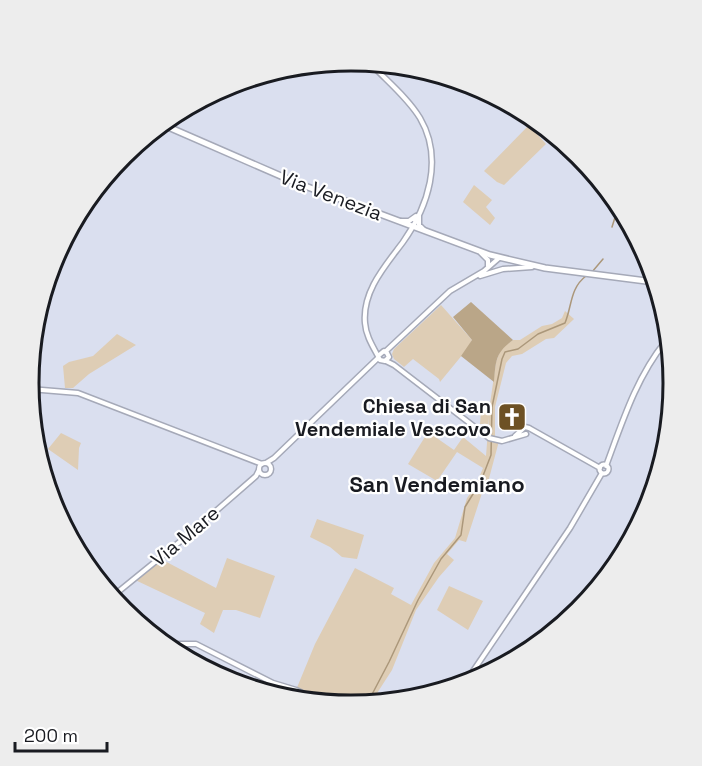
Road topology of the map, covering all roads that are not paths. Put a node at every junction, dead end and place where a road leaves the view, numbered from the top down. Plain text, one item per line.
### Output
1 (379, 73) edge
2 (171, 128) edge
3 (419, 213) junction
4 (399, 222) junction
5 (412, 226) junction
6 (427, 232) junction
7 (406, 236) junction
8 (481, 252) junction
9 (499, 258) junction
10 (536, 267) junction
11 (486, 269) junction
12 (496, 271) junction
13 (468, 280) junction
14 (645, 281) edge
15 (374, 347) junction
16 (661, 348) edge
17 (386, 353) junction
18 (381, 359) junction
19 (394, 365) junction
20 (39, 390) edge
21 (529, 428) junction
22 (523, 429) junction
23 (527, 434) junction
24 (543, 436) junction
25 (512, 438) junction
26 (263, 466) junction
27 (606, 466) junction
28 (600, 468) junction
29 (602, 473) junction
30 (262, 474) junction
31 (256, 476) junction
32 (118, 592) edge
33 (181, 644) edge
34 (474, 669) edge
35 (295, 690) edge

1 - 3 street
2 - 4 main road, Via Venezia
3 - 4 street
3 - 5 street
3 - 6 street
4 - 5 main road, Via Venezia
4 - 7 street
5 - 6 main road, Via Venezia
5 - 7 street
6 - 7 street
6 - 8 main road, Via Venezia
7 - 15 street
8 - 9 main road, Via Venezia
8 - 11 street
9 - 10 main road, Via Venezia
9 - 11 street
9 - 12 street
10 - 12 street
10 - 14 main road, Via Venezia
11 - 13 street
12 - 13 street
13 - 17 street
15 - 17 street
15 - 18 street
16 - 27 street
17 - 18 street
17 - 18 street
17 - 19 street
18 - 19 street
18 - 26 street, Via Mare
19 - 25 street
20 - 26 street
21 - 22 street
21 - 23 street
21 - 24 street
22 - 23 street
22 - 25 street
23 - 24 street
23 - 25 street
24 - 28 street
26 - 30 street
26 - 30 street, Via Mare
26 - 31 street, Via Mare
27 - 28 street
27 - 29 street
28 - 29 street
29 - 34 street
30 - 31 street, Via Mare
31 - 32 street, Via Mare
33 - 35 street

